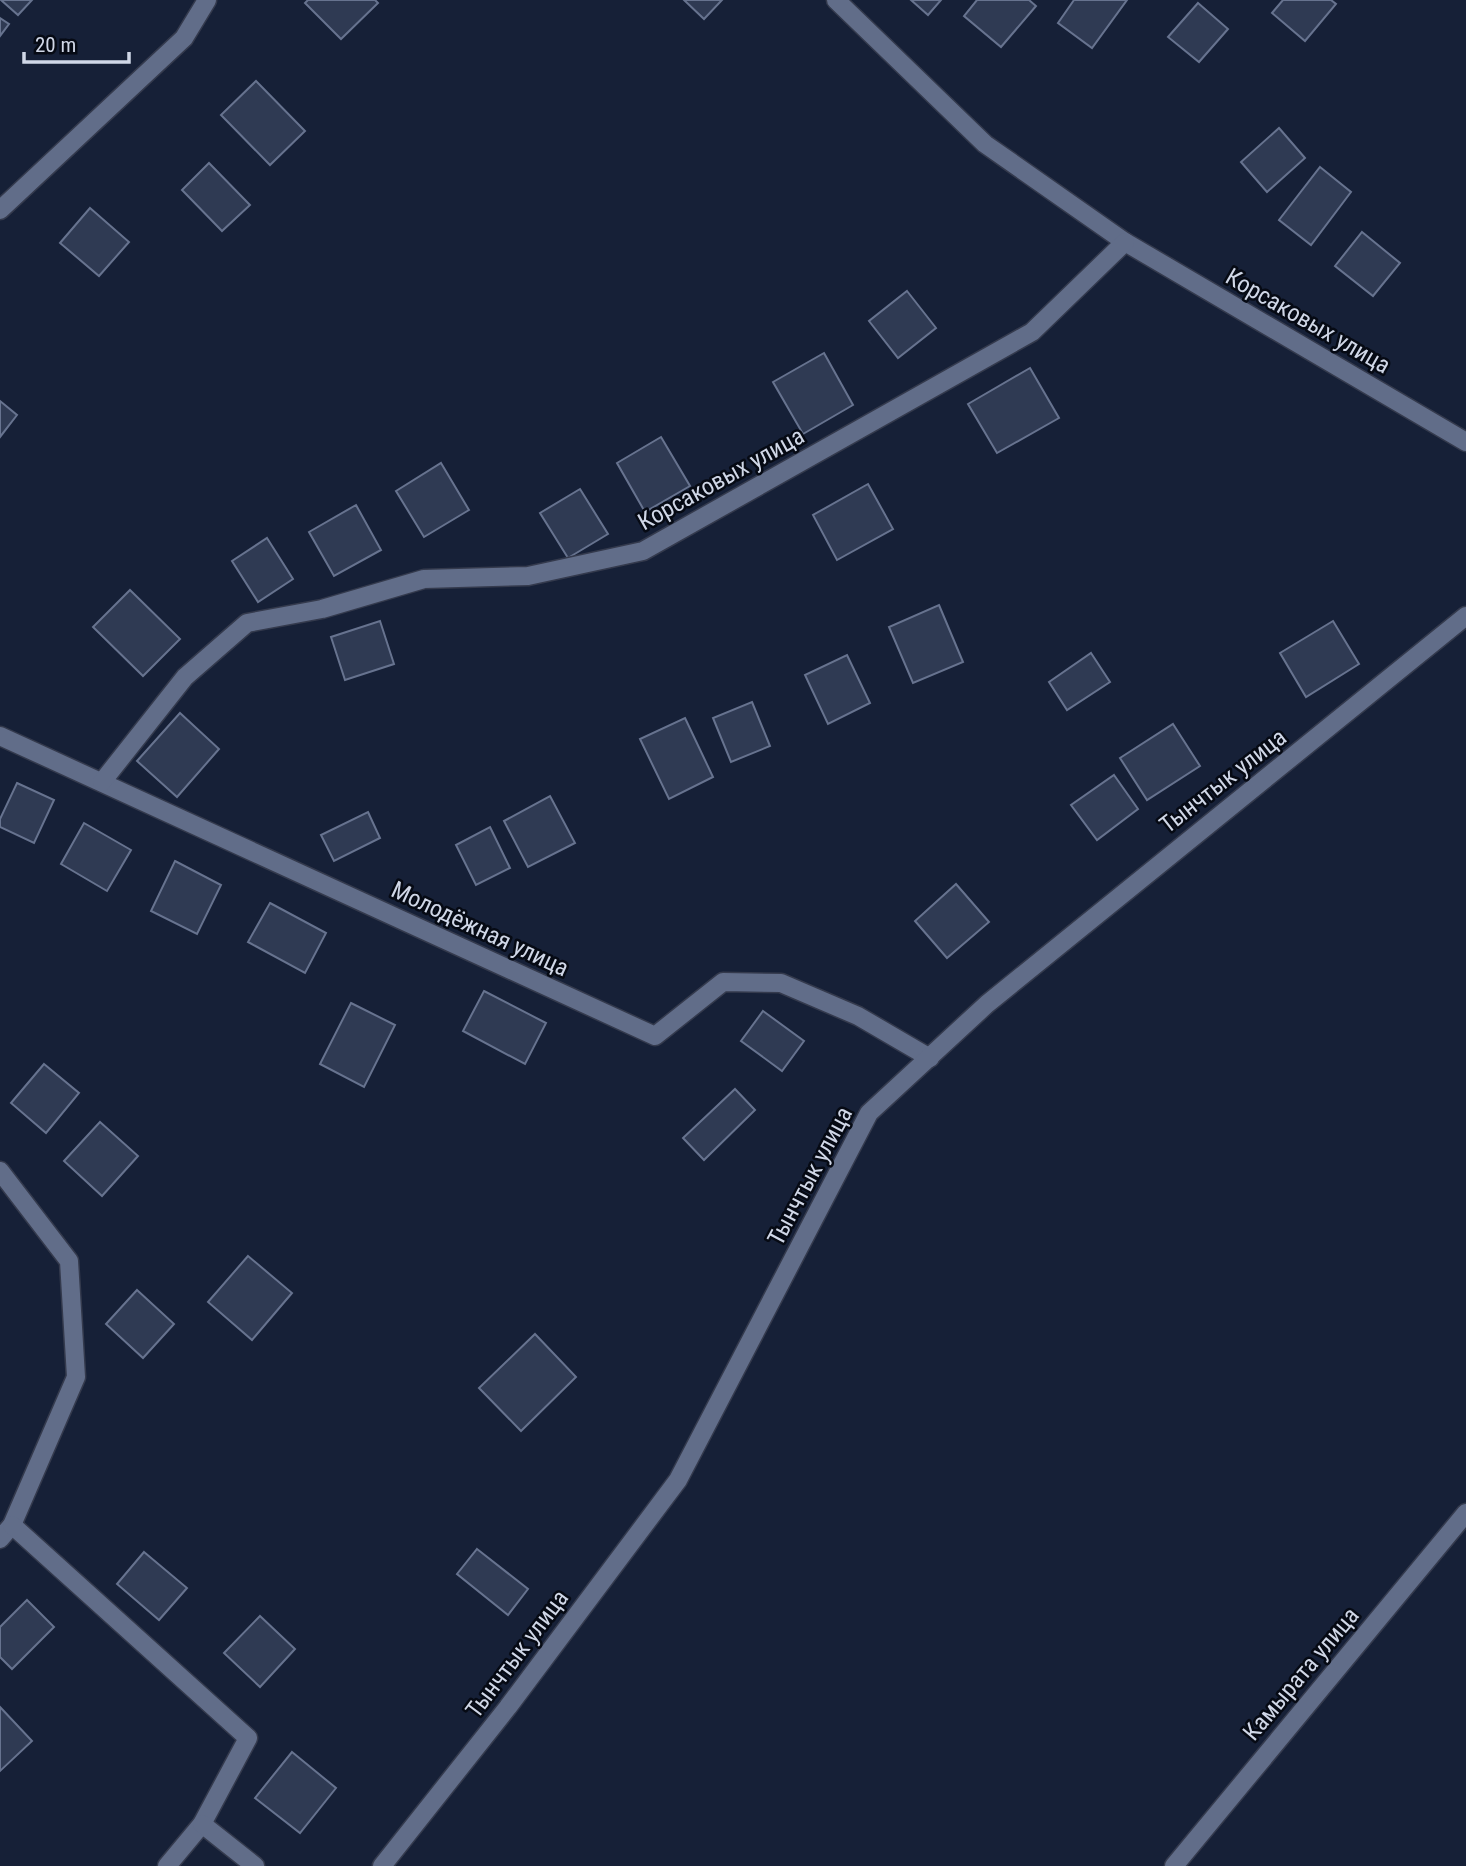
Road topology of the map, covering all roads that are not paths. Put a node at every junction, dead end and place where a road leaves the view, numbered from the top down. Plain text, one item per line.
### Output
1 (207, 0) edge
2 (836, 0) edge
3 (0, 210) edge
4 (1125, 242) junction
5 (1466, 442) edge
6 (1466, 616) edge
7 (0, 736) edge
8 (103, 782) junction
9 (930, 1058) junction
10 (0, 1171) edge
11 (1466, 1513) edge
12 (6, 1532) edge
13 (202, 1824) junction
14 (167, 1866) edge
15 (255, 1866) edge
16 (382, 1866) edge
17 (1174, 1866) edge

1 - 3 street
2 - 4 street, Корсаковых улица
4 - 5 street, Корсаковых улица
4 - 8 street, Корсаковых улица
6 - 9 street, Тынчтык улица
7 - 8 street, Молодёжная улица
8 - 9 street, Молодёжная улица
9 - 16 street, Тынчтык улица
10 - 12 street
11 - 17 street, Камырата улица
12 - 13 street
13 - 14 street
13 - 15 street

